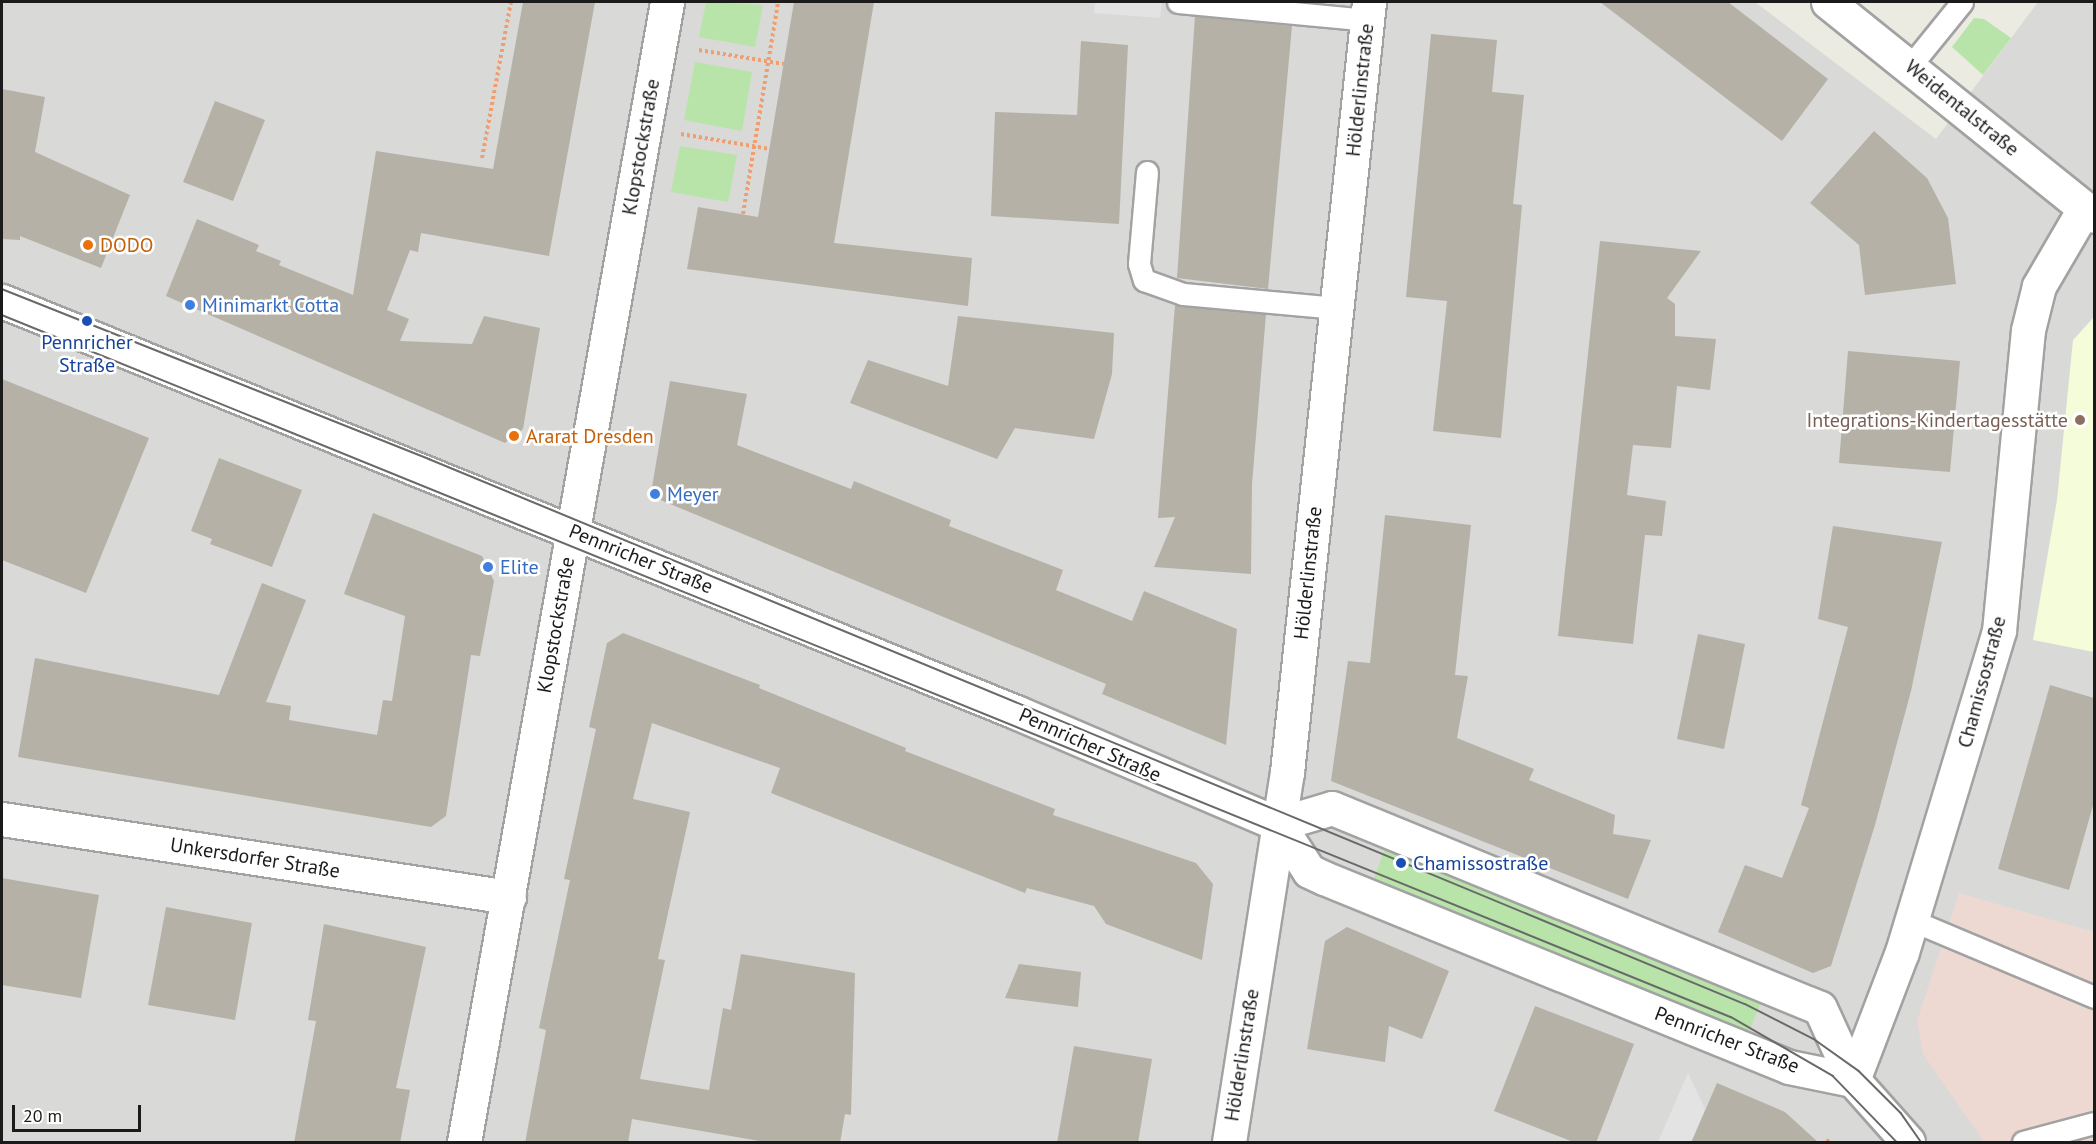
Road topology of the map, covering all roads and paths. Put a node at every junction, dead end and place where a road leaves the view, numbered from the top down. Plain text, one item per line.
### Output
1 (512, 2) edge
2 (668, 2) edge
3 (778, 2) edge
4 (1178, 2) edge
5 (1828, 2) edge
6 (1962, 2) edge
7 (1368, 10) edge
8 (660, 44) junction
9 (767, 62) junction
10 (784, 64) dead end
11 (1911, 65) junction
12 (645, 127) junction
13 (754, 147) junction
14 (770, 150) dead end
15 (482, 158) dead end
16 (1147, 172) dead end
17 (2089, 213) edge
18 (743, 214) dead end
19 (2, 301) edge
20 (1337, 308) junction
21 (572, 531) junction
22 (2, 819) edge
23 (1278, 824) junction
24 (509, 897) junction
25 (1911, 920) junction
26 (2094, 997) edge
27 (1853, 1080) junction
28 (2094, 1123) edge
29 (464, 1143) edge
30 (1229, 1143) edge
31 (1908, 1143) edge
32 (2023, 1143) edge

1 - 15 path
2 - 8 street, Klopstockstraße
3 - 9 path
4 - 7 lane
5 - 11 street, Weidentalstraße
6 - 11 lane
7 - 20 street, Hölderlinstraße
8 - 9 path
8 - 12 street, Klopstockstraße
9 - 10 path
9 - 13 path
11 - 17 street, Weidentalstraße
12 - 13 path
12 - 21 street, Klopstockstraße
13 - 14 path
13 - 18 path
16 - 20 lane
17 - 25 street, Chamissostraße
19 - 21 street, Pennricher Straße
20 - 23 street, Hölderlinstraße
21 - 23 street, Pennricher Straße
21 - 24 street, Klopstockstraße
22 - 24 street, Unkersdorfer Straße
23 - 27 street, Pennricher Straße
23 - 27 street
23 - 30 street, Hölderlinstraße
24 - 29 street, Klopstockstraße
25 - 26 lane
25 - 27 street, Chamissostraße
27 - 31 street
28 - 32 lane

